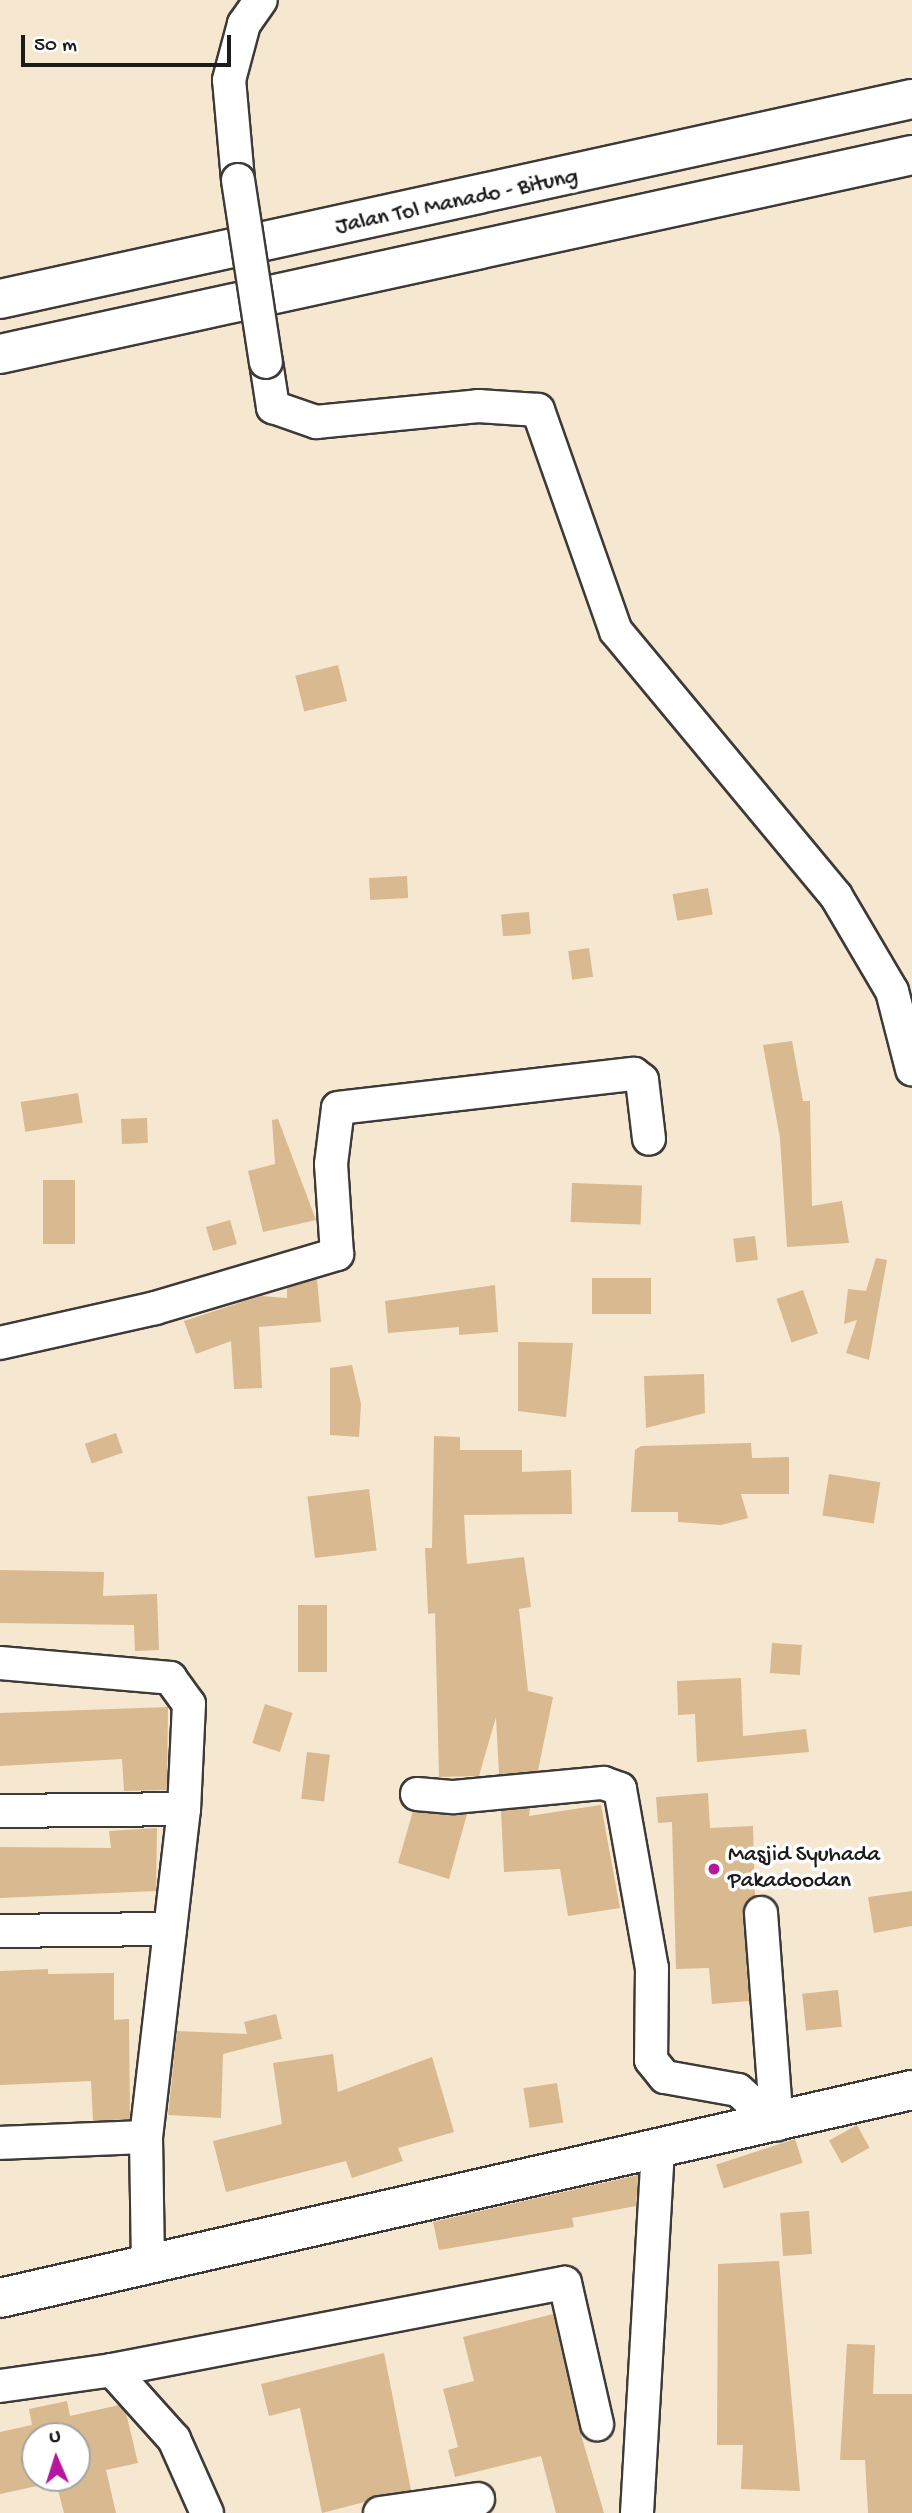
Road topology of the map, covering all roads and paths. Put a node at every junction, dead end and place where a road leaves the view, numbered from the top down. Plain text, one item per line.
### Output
1 (261, 0) edge
2 (912, 99) edge
3 (912, 155) edge
4 (0, 299) edge
5 (0, 354) edge
6 (912, 1069) edge
7 (649, 1139) dead end
8 (0, 1343) edge
9 (0, 1663) edge
10 (417, 1794) dead end
11 (184, 1809) junction
12 (0, 1811) edge
13 (761, 1913) dead end
14 (170, 1929) junction
15 (0, 1931) edge
16 (912, 2090) edge
17 (771, 2125) junction
18 (146, 2137) junction
19 (0, 2143) edge
20 (658, 2151) junction
21 (148, 2261) junction
22 (0, 2298) edge
23 (111, 2370) junction
24 (0, 2386) edge
25 (597, 2424) dead end
26 (478, 2499) dead end
27 (207, 2513) edge
28 (380, 2513) edge
29 (637, 2513) edge

1 - 6 street, bridge
2 - 4 main road, Jalan Tol Manado - Bitung
3 - 5 main road
7 - 8 street
9 - 11 street
10 - 17 street
11 - 12 street
11 - 14 street
13 - 17 street
14 - 15 street
14 - 18 street
16 - 17 main road
17 - 20 main road
18 - 19 street
18 - 21 street
20 - 21 main road
20 - 29 street
21 - 22 main road
23 - 24 street
23 - 25 street
23 - 27 street
26 - 28 street

